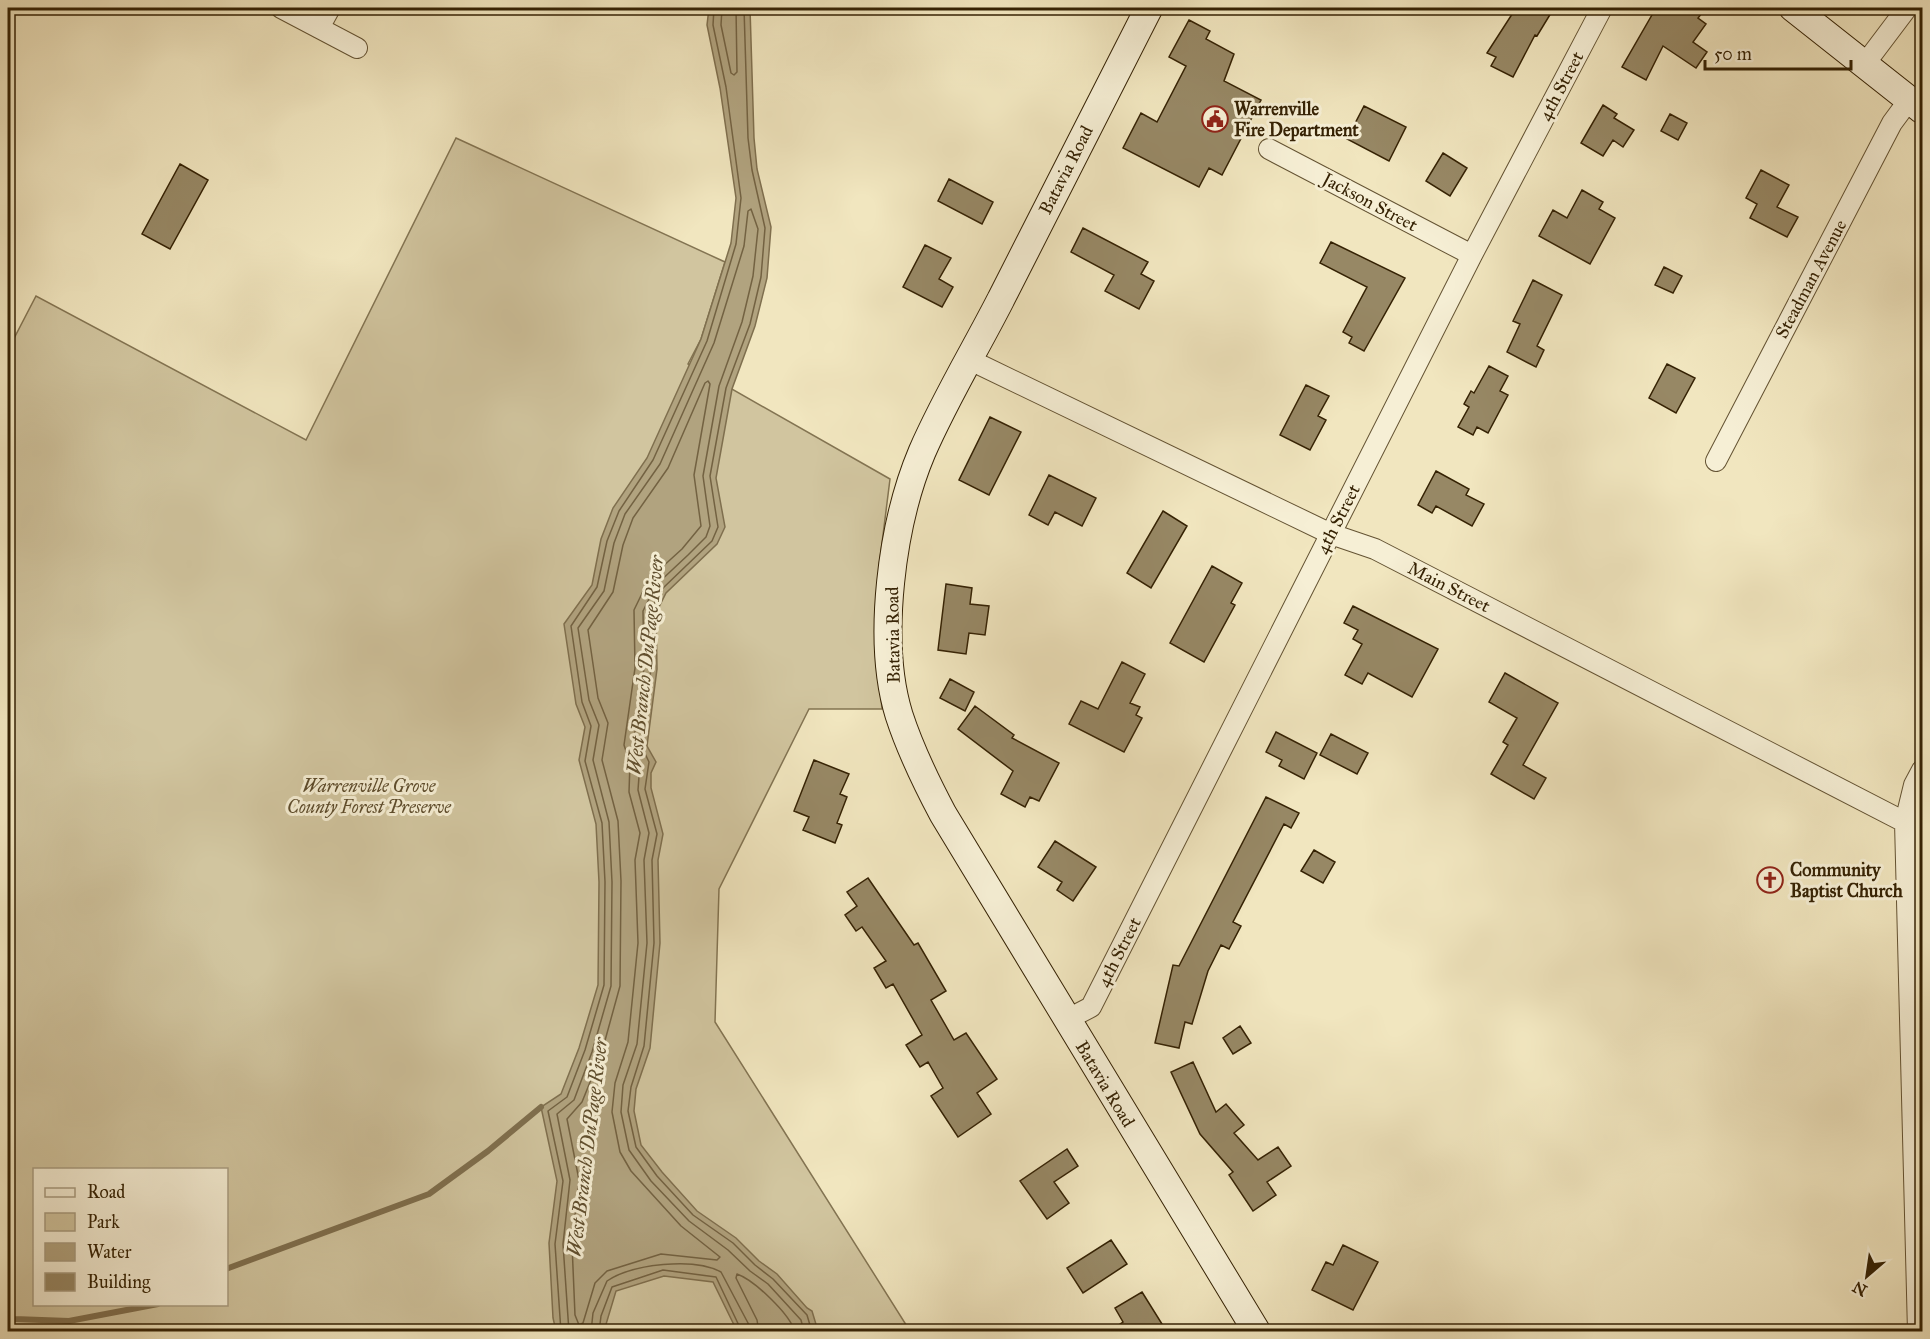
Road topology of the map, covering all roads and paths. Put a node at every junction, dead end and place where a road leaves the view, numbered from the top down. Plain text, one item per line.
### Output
1 (281, 8) edge
2 (330, 8) edge
3 (1149, 8) edge
4 (1602, 8) edge
5 (1793, 8) edge
6 (1907, 8) edge
7 (319, 28) junction
8 (357, 48) dead end
9 (1864, 64) junction
10 (1916, 105) edge
11 (1269, 149) dead end
12 (1472, 255) junction
13 (968, 359) junction
14 (1716, 461) dead end
15 (1331, 534) junction
16 (1923, 770) edge
17 (1905, 822) junction
18 (1923, 831) edge
19 (1066, 1020) junction
20 (1257, 1332) edge
21 (1918, 1332) edge

1 - 7 street
2 - 7 street
3 - 13 main road, Batavia Road
4 - 12 street, 4th Street
5 - 9 main road
6 - 9 street
7 - 8 street
9 - 10 main road
10 - 14 street, Steadman Avenue
11 - 12 street, Jackson Street
12 - 15 street, 4th Street
13 - 15 street, Main Street
13 - 19 main road, Batavia Road
15 - 17 street, Main Street
15 - 19 street, 4th Street
16 - 17 street
17 - 18 street, Main Street
17 - 21 street
19 - 20 main road, Batavia Road

